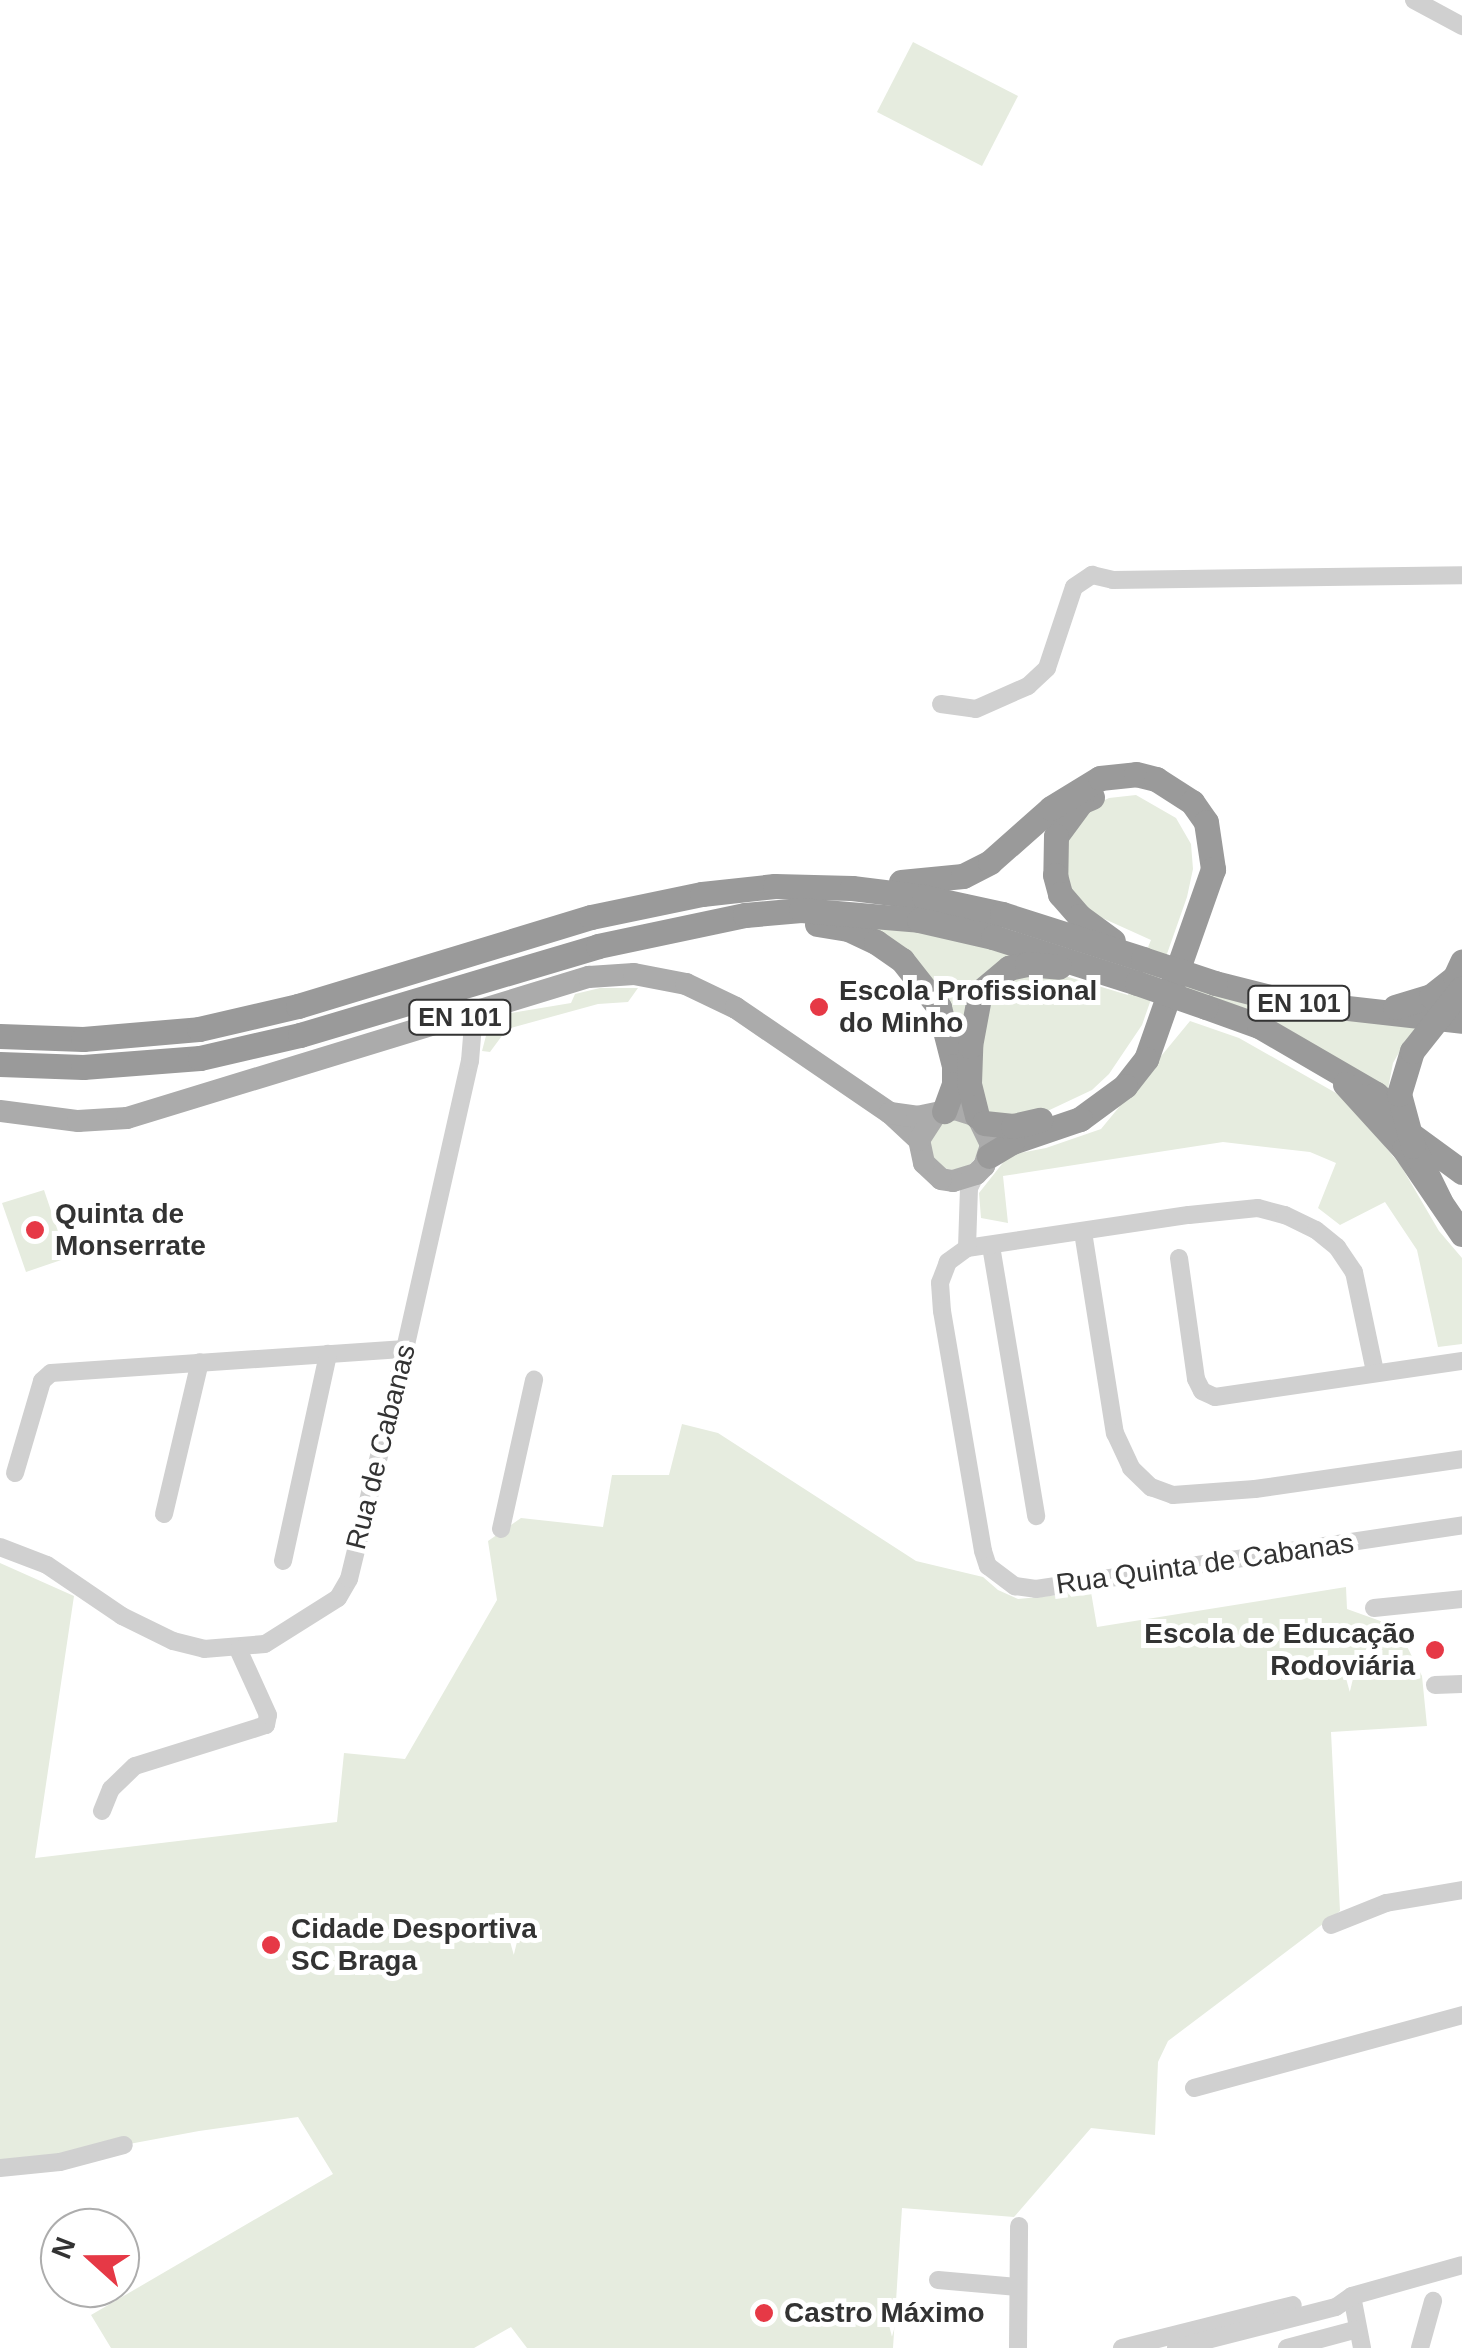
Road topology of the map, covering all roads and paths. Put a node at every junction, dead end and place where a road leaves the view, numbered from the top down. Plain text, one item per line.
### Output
1 (1414, 0) edge
2 (1462, 26) edge
3 (1462, 575) edge
4 (941, 704) dead end
5 (852, 888) junction
6 (688, 926) junction
7 (1462, 962) edge
8 (1080, 964) junction
9 (1140, 971) junction
10 (1462, 988) edge
11 (1210, 995) junction
12 (1385, 1010) junction
13 (474, 1012) junction
14 (1451, 1020) edge
15 (0, 1036) edge
16 (0, 1064) edge
17 (1340, 1076) junction
18 (0, 1111) edge
19 (940, 1113) junction
20 (890, 1114) junction
21 (980, 1120) junction
22 (1406, 1126) junction
23 (919, 1140) junction
24 (973, 1170) junction
25 (1462, 1172) edge
26 (1440, 1201) junction
27 (1083, 1232) junction
28 (1462, 1234) edge
29 (991, 1246) junction
30 (967, 1248) junction
31 (1179, 1258) dead end
32 (405, 1349) junction
33 (328, 1354) junction
34 (200, 1362) junction
35 (1462, 1362) edge
36 (1375, 1372) junction
37 (534, 1380) dead end
38 (1462, 1459) edge
39 (16, 1473) dead end
40 (164, 1514) dead end
41 (1036, 1516) dead end
42 (1462, 1524) edge
43 (501, 1529) dead end
44 (0, 1546) edge
45 (283, 1561) dead end
46 (1462, 1600) edge
47 (1374, 1608) dead end
48 (238, 1649) junction
49 (1462, 1684) edge
50 (1435, 1685) dead end
51 (102, 1811) dead end
52 (1462, 1890) edge
53 (1331, 1926) dead end
54 (1462, 2015) edge
55 (1194, 2088) dead end
56 (124, 2145) dead end
57 (0, 2168) edge
58 (1019, 2226) dead end
59 (1462, 2265) edge
60 (938, 2280) dead end
61 (1018, 2288) junction
62 (1352, 2296) junction
63 (1432, 2300) dead end
64 (1270, 2324) junction
65 (1360, 2338) edge
66 (1018, 2348) edge
67 (1122, 2348) edge
68 (1176, 2348) edge
69 (1260, 2348) edge
70 (1285, 2348) edge
71 (1420, 2348) edge

1 - 2 street
3 - 4 street
5 - 9 highway, EN 101
5 - 15 highway, EN 101
5 - 24 highway
6 - 8 highway, EN 101
6 - 16 highway, EN 101
6 - 19 highway
7 - 12 highway, EN 101
8 - 9 highway, EN 101
8 - 21 highway
9 - 11 highway, EN 101, bridge
9 - 21 highway
10 - 14 highway
11 - 12 highway, EN 101
11 - 17 highway, EN 101
12 - 14 highway
13 - 18 main road, EN 101
13 - 20 main road, EN 101
13 - 32 street, Rua de Cabanas
14 - 22 highway
17 - 22 highway, EN 101
17 - 26 highway
19 - 20 main road
19 - 21 main road
19 - 23 main road
20 - 23 main road, EN 101
21 - 24 main road
22 - 25 highway, EN 101
22 - 26 highway
23 - 24 main road, EN 101
24 - 30 street
26 - 28 highway
27 - 29 street
27 - 36 street
27 - 38 street
29 - 30 street
29 - 41 street
30 - 42 street, Rua Quinta de Cabanas
31 - 36 street
32 - 33 street
32 - 48 street, Rua de Cabanas
33 - 34 street
33 - 45 street
34 - 39 street
34 - 40 street
35 - 36 street
37 - 43 street
44 - 48 street, Rua de Cabanas
46 - 47 street
48 - 51 street
49 - 50 street
52 - 53 street
54 - 55 street
56 - 57 street
58 - 61 street
59 - 62 street
60 - 61 street
61 - 66 street
62 - 64 street
62 - 65 street
62 - 67 street
63 - 71 street
64 - 68 street
64 - 69 street
64 - 70 street
65 - 70 street

